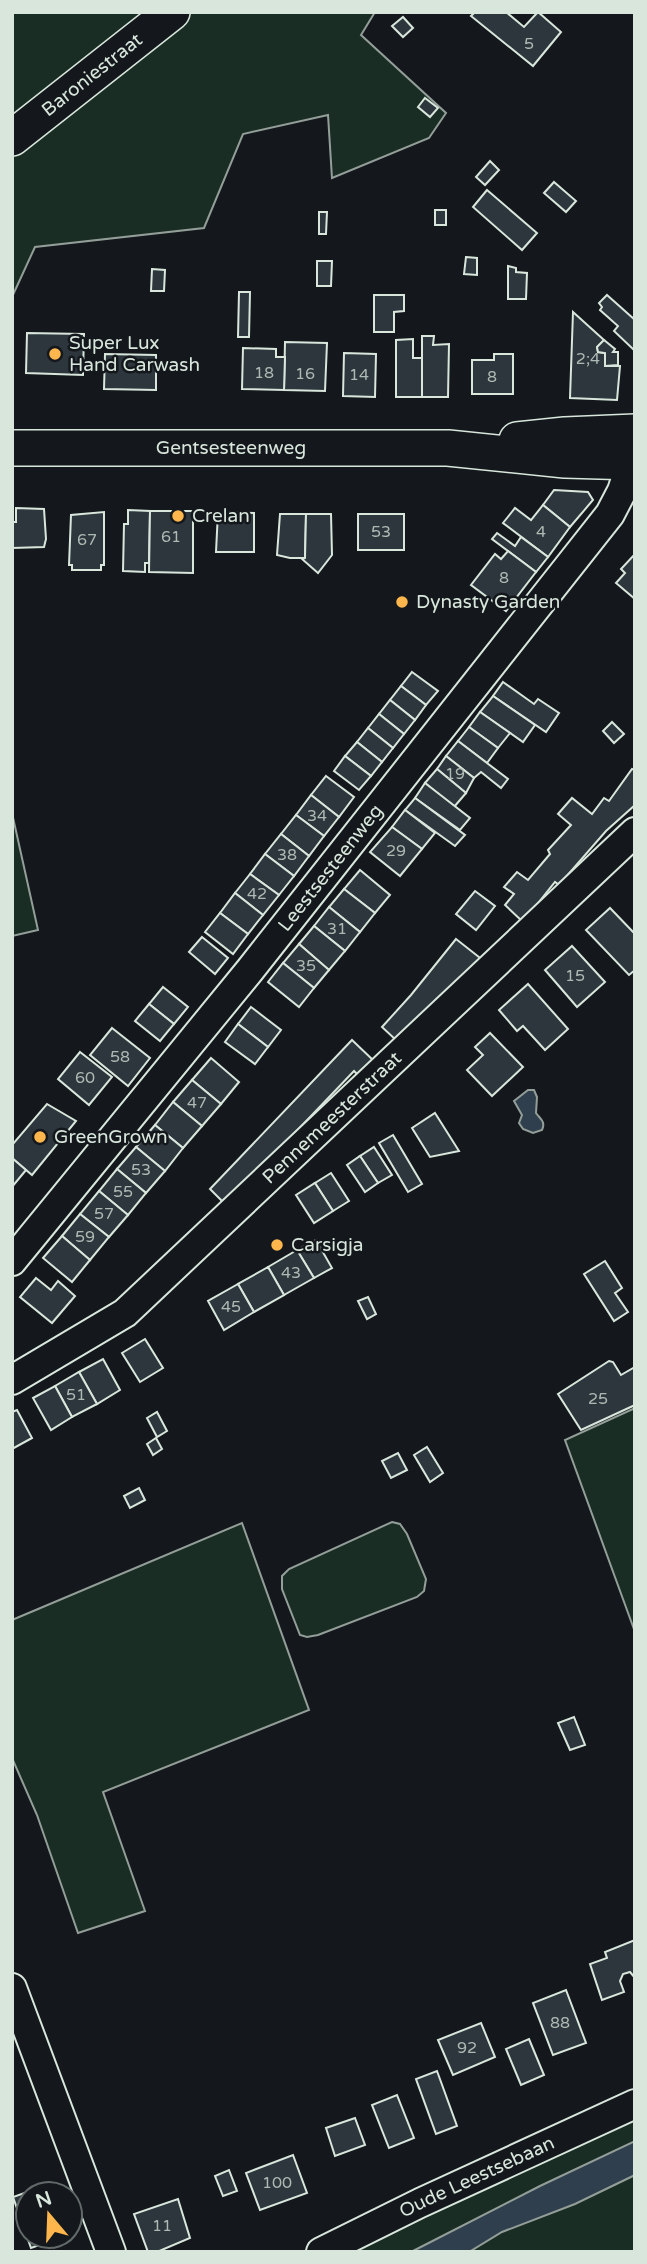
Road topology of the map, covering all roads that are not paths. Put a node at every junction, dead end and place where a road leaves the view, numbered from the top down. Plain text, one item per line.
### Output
1 (172, 12) edge
2 (12, 138) edge
3 (12, 448) edge
4 (634, 452) edge
5 (635, 832) edge
6 (12, 1261) edge
7 (12, 1380) edge
8 (12, 1988) edge
9 (635, 2105) edge
10 (111, 2252) edge
11 (321, 2252) edge

1 - 2 main road, Baroniestraat
3 - 4 main road, Gentsesteenweg
4 - 6 street, Leestsesteenweg
5 - 7 street, Pennemeesterstraat
8 - 10 street
9 - 11 street, Oude Leestsebaan

